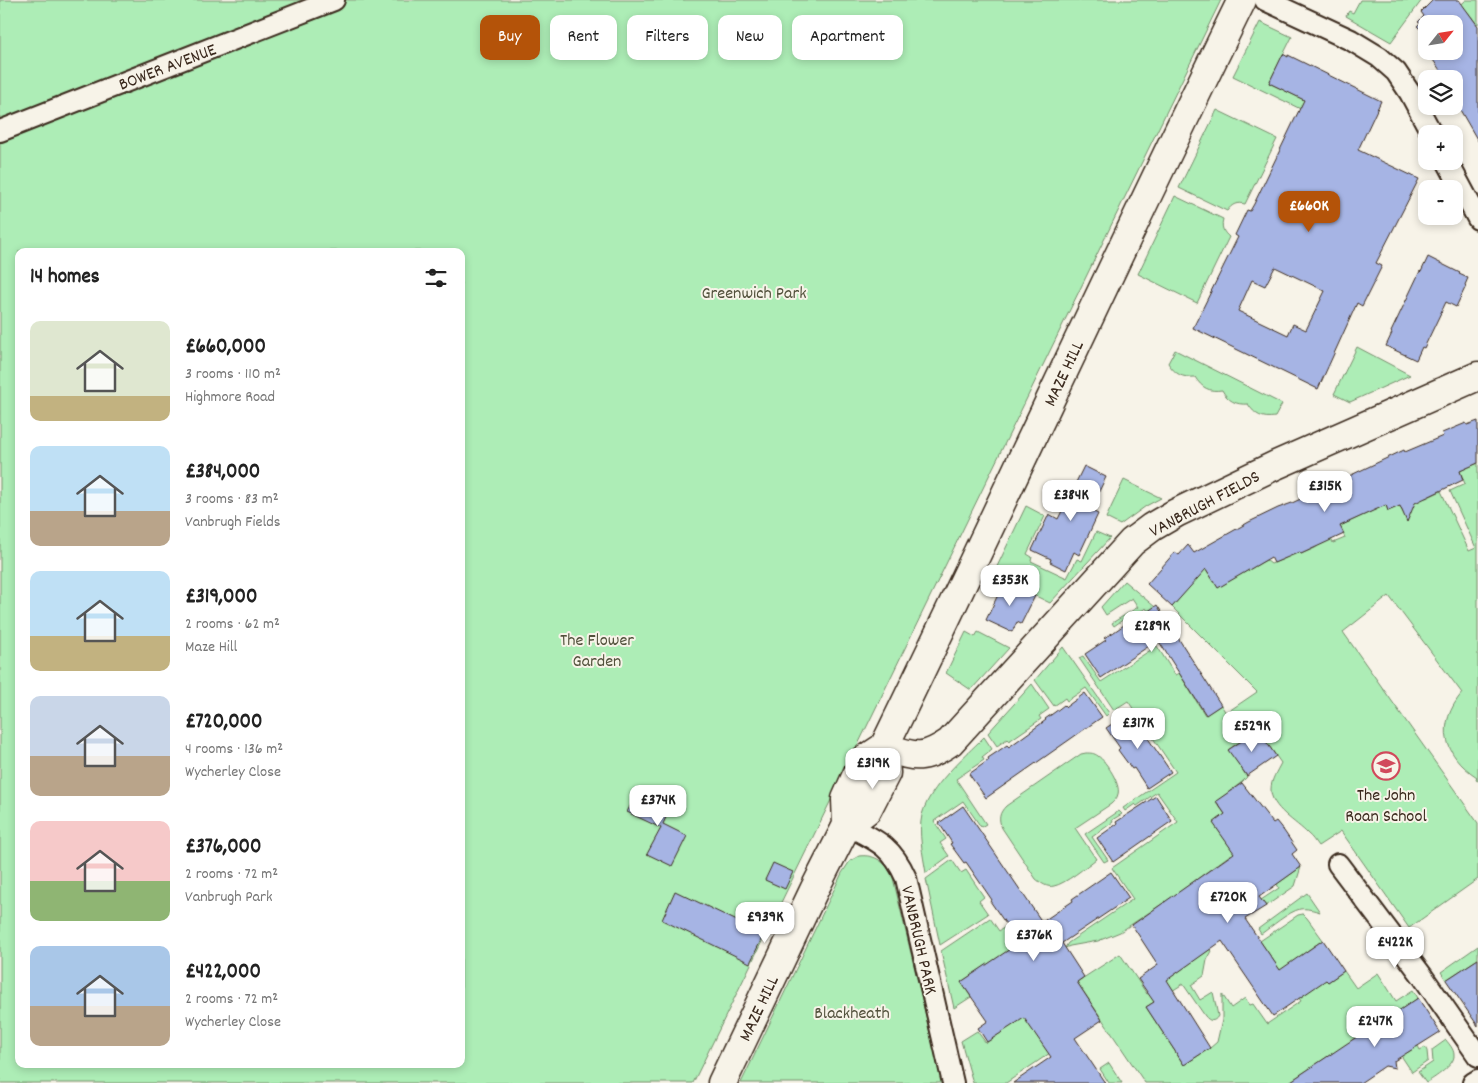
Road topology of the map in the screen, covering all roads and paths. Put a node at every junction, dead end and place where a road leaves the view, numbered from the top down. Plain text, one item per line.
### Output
1 (334, 0) edge
2 (1242, 0) edge
3 (1265, 0) edge
4 (1427, 125) edge
5 (0, 131) edge
6 (1452, 170) edge
7 (1478, 219) edge
8 (1478, 376) edge
9 (884, 747) junction
10 (847, 824) junction
11 (1338, 864) dead end
12 (1478, 1056) edge
13 (1478, 1080) edge
14 (722, 1083) edge
15 (953, 1083) edge
16 (1474, 1083) edge

1 - 5 street, BOWER AVENUE
2 - 9 street, MAZE HILL
3 - 4 street
6 - 7 street
8 - 9 street, VANBRUGH FIELDS
9 - 10 street, MAZE HILL
10 - 14 street, MAZE HILL
10 - 15 street, VANBRUGH PARK
11 - 12 street
13 - 16 street

